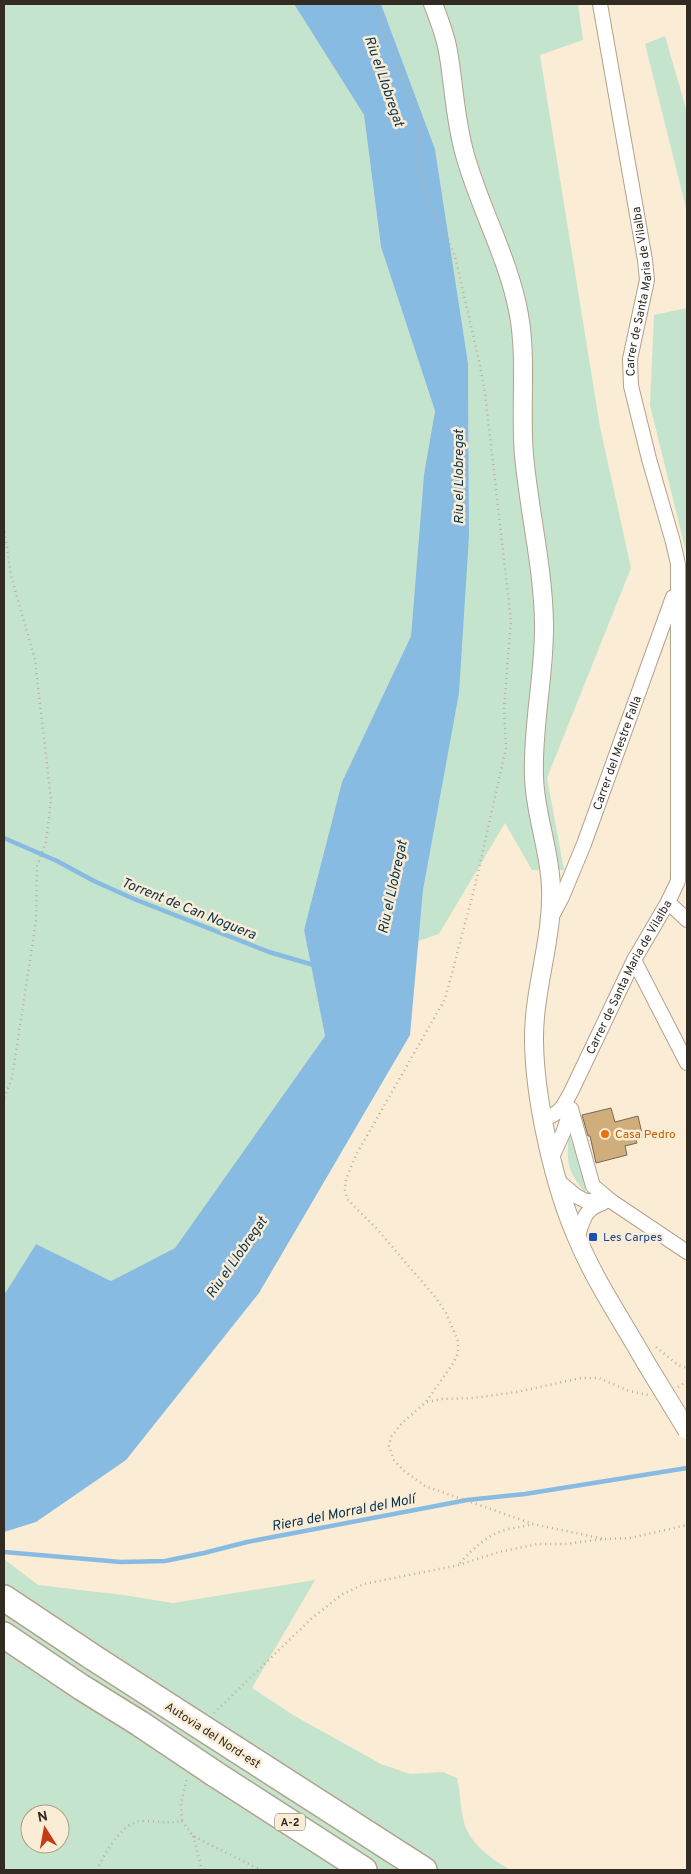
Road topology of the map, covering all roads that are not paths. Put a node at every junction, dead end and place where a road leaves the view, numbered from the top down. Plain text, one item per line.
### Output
1 (433, 4) edge
2 (600, 4) edge
3 (676, 585) junction
4 (668, 902) junction
5 (550, 918) junction
6 (687, 920) edge
7 (634, 960) junction
8 (687, 1063) edge
9 (571, 1092) junction
10 (571, 1109) junction
11 (543, 1119) junction
12 (552, 1157) junction
13 (558, 1181) junction
14 (611, 1201) junction
15 (577, 1239) junction
16 (687, 1252) edge
17 (687, 1430) edge
18 (4, 1598) edge
19 (4, 1635) edge
20 (364, 1870) edge
21 (423, 1870) edge

1 - 5 street
2 - 3 street, Carrer de Santa Maria de Vilalba
3 - 4 street, Carrer de Santa Maria de Vilalba
3 - 5 street, Carrer del Mestre Falla
4 - 6 street
4 - 7 street, Carrer de Santa Maria de Vilalba
5 - 11 street
7 - 8 street
7 - 9 street, Carrer de Santa Maria de Vilalba
9 - 10 street, Carrer de Santa Maria de Vilalba
9 - 11 street, Carrer de Santa Maria de Vilalba
10 - 12 street, Carrer de Santa Maria de Vilalba
10 - 14 street
11 - 12 street
12 - 13 street
13 - 14 street
13 - 15 street
14 - 15 street
14 - 16 street
15 - 17 street, bridge
18 - 21 highway, Autovia del Nord-est / A-2, bridge
19 - 20 highway, A-2, bridge

